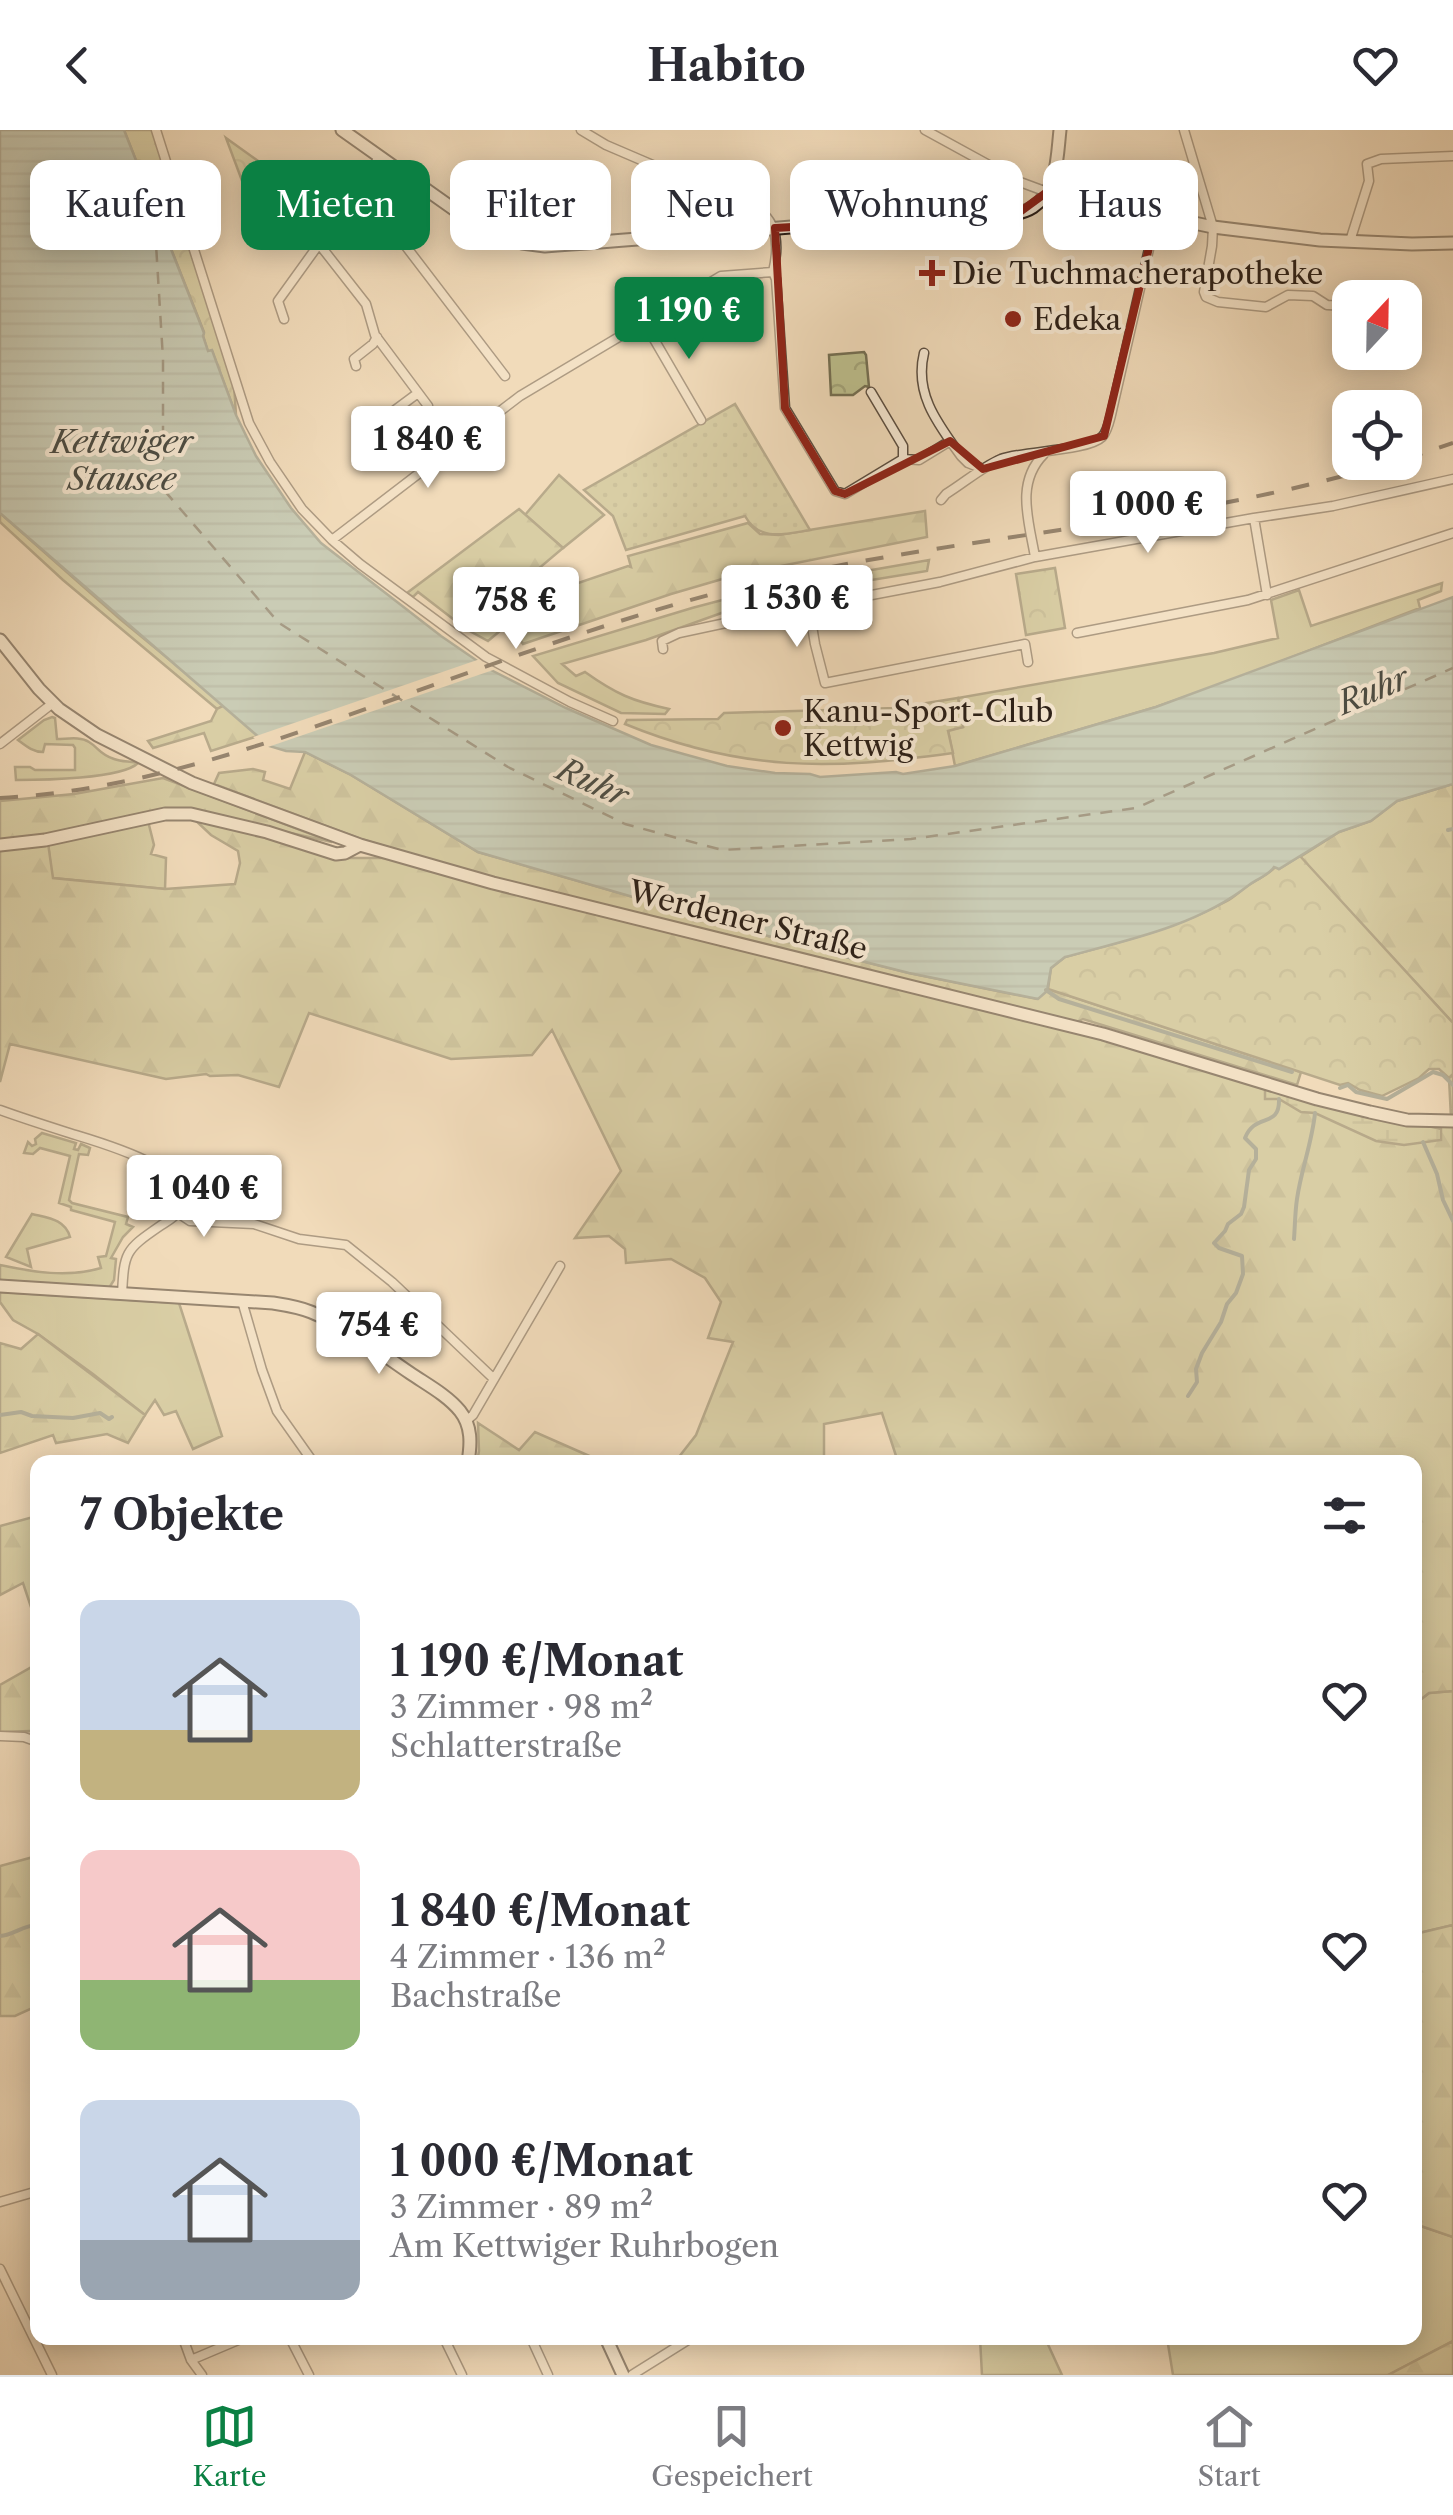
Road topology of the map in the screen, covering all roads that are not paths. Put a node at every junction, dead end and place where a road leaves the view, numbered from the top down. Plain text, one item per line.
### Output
1 (156, 130) edge
2 (342, 130) edge
3 (581, 130) edge
4 (924, 130) edge
5 (1060, 130) edge
6 (1197, 130) edge
7 (1185, 134) edge
8 (380, 156) junction
9 (1453, 156) edge
10 (378, 160) edge
11 (386, 160) edge
12 (1057, 160) edge
13 (430, 191) edge
14 (1043, 191) edge
15 (1043, 196) edge
16 (1198, 223) edge
17 (1212, 226) junction
18 (775, 228) junction
19 (1350, 242) junction
20 (1453, 243) edge
21 (315, 250) edge
22 (324, 250) edge
23 (409, 250) edge
24 (1148, 250) edge
25 (773, 272) junction
26 (1332, 305) edge
27 (284, 319) dead end
28 (644, 322) junction
29 (376, 337) junction
30 (924, 353) dead end
31 (356, 366) dead end
32 (505, 376) dead end
33 (872, 392) dead end
34 (418, 393) junction
35 (428, 406) dead end
36 (390, 419) dead end
37 (701, 420) dead end
38 (950, 440) junction
39 (1044, 454) junction
40 (903, 459) junction
41 (984, 470) junction
42 (1453, 478) edge
43 (941, 500) dead end
44 (1254, 518) junction
45 (1453, 533) edge
46 (332, 540) junction
47 (1035, 557) junction
48 (1267, 595) junction
49 (809, 608) junction
50 (1077, 633) dead end
51 (0, 640) edge
52 (662, 649) dead end
53 (1028, 662) dead end
54 (54, 703) junction
55 (613, 721) dead end
56 (0, 744) edge
57 (360, 845) junction
58 (0, 846) edge
59 (0, 1110) edge
60 (1453, 1121) edge
61 (178, 1213) junction
62 (560, 1266) dead end
63 (0, 1286) edge
64 (122, 1295) junction
65 (242, 1301) junction
66 (494, 1378) junction
67 (466, 1422) junction
68 (308, 1455) edge
69 (468, 1455) edge
70 (0, 1736) edge
71 (30, 1740) edge
72 (30, 2193) edge
73 (0, 2202) edge
74 (0, 2269) edge
75 (30, 2330) edge
76 (37, 2345) edge
77 (186, 2345) edge
78 (227, 2345) edge
79 (294, 2345) edge
80 (447, 2345) edge
81 (533, 2345) edge
82 (609, 2345) edge
83 (679, 2345) edge
84 (192, 2360) junction
85 (52, 2375) edge
86 (202, 2375) edge
87 (309, 2375) edge
88 (462, 2375) edge
89 (548, 2375) edge
90 (623, 2375) edge
91 (632, 2375) edge

1 - 46 street
2 - 8 main road
3 - 18 street
4 - 14 street
5 - 12 main road
6 - 7 street
7 - 17 street
8 - 10 street
8 - 11 main road
9 - 19 street
13 - 18 main road
15 - 18 main road
16 - 17 main road
17 - 19 main road
17 - 26 street
18 - 25 street
19 - 20 main road
21 - 27 street
22 - 29 street
23 - 32 street
24 - 39 street
25 - 28 street
25 - 40 street
28 - 37 street
28 - 46 street
29 - 31 street
29 - 34 street
30 - 38 street
33 - 40 street
34 - 35 street
34 - 36 street
38 - 40 street
38 - 41 street
39 - 41 street
39 - 47 street
41 - 43 street
42 - 44 street
44 - 47 street
44 - 48 street
45 - 48 street
46 - 55 street
47 - 49 street
48 - 50 street
49 - 52 street
49 - 53 street
51 - 54 main road, Werdener Straße
54 - 56 street
54 - 57 main road, Werdener Straße
57 - 58 main road
57 - 60 main road, Werdener Straße
59 - 61 street
61 - 64 street
61 - 66 street
62 - 66 street
63 - 64 main road
64 - 65 main road
65 - 67 main road
65 - 68 street
66 - 67 street
67 - 69 main road
70 - 71 street
72 - 73 street
74 - 75 street
76 - 85 street
77 - 84 street
78 - 84 street
79 - 87 street
80 - 88 street
81 - 89 street
82 - 90 main road
83 - 91 street
84 - 86 street

